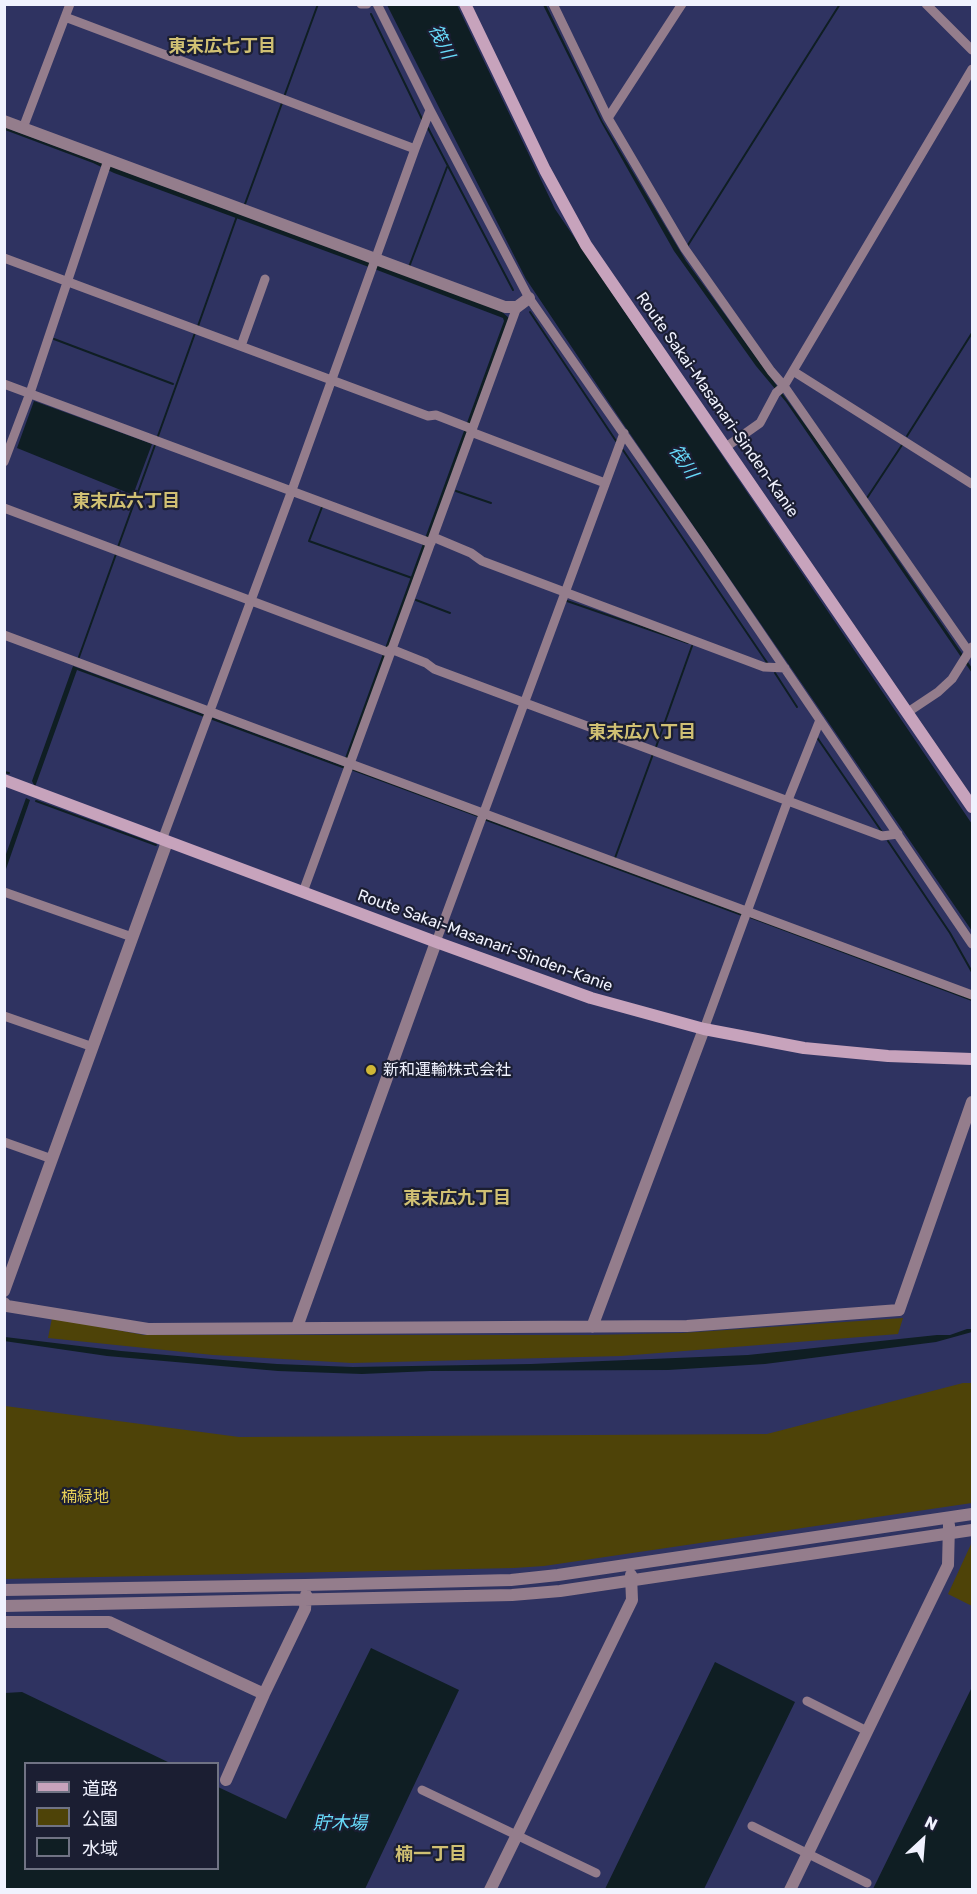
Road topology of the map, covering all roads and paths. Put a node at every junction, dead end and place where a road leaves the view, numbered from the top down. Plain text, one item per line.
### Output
1 (70, 4) edge
2 (361, 4) edge
3 (367, 4) edge
4 (377, 4) edge
5 (465, 4) edge
6 (553, 4) edge
7 (682, 4) edge
8 (926, 4) edge
9 (65, 17) junction
10 (972, 50) edge
11 (972, 69) edge
12 (430, 110) junction
13 (608, 118) junction
14 (4, 121) edge
15 (23, 128) junction
16 (415, 149) junction
17 (106, 165) junction
18 (4, 258) edge
19 (373, 264) junction
20 (265, 279) dead end
21 (67, 281) junction
22 (529, 298) junction
23 (517, 307) junction
24 (241, 346) junction
25 (793, 371) junction
26 (332, 380) junction
27 (4, 384) edge
28 (784, 386) junction
29 (30, 393) junction
30 (469, 429) junction
31 (624, 433) junction
32 (726, 447) junction
33 (4, 462) edge
34 (605, 483) junction
35 (972, 484) edge
36 (292, 490) junction
37 (4, 508) edge
38 (429, 540) junction
39 (564, 592) junction
40 (250, 601) junction
41 (4, 635) edge
42 (388, 651) junction
43 (969, 655) edge
44 (785, 668) junction
45 (525, 702) junction
46 (908, 712) junction
47 (209, 715) junction
48 (820, 720) junction
49 (351, 764) junction
50 (4, 780) edge
51 (788, 800) junction
52 (972, 807) edge
53 (483, 812) junction
54 (898, 834) junction
55 (165, 841) junction
56 (4, 892) edge
57 (303, 892) junction
58 (747, 911) junction
59 (132, 937) junction
60 (436, 942) junction
61 (972, 944) edge
62 (972, 995) edge
63 (4, 1016) edge
64 (704, 1029) junction
65 (93, 1047) junction
66 (972, 1059) edge
67 (972, 1102) edge
68 (4, 1142) edge
69 (52, 1159) junction
70 (8, 1273) edge
71 (4, 1291) edge
72 (4, 1303) edge
73 (297, 1327) junction
74 (592, 1327) junction
75 (972, 1514) edge
76 (950, 1517) junction
77 (972, 1530) edge
78 (949, 1533) junction
79 (630, 1564) junction
80 (631, 1580) junction
81 (305, 1585) junction
82 (4, 1590) edge
83 (306, 1601) junction
84 (4, 1606) edge
85 (4, 1622) edge
86 (264, 1694) junction
87 (807, 1701) dead end
88 (867, 1731) junction
89 (226, 1780) dead end
90 (422, 1790) dead end
91 (752, 1826) dead end
92 (516, 1835) junction
93 (807, 1854) junction
94 (596, 1873) dead end
95 (867, 1883) dead end
96 (490, 1890) edge
97 (790, 1890) edge

1 - 9 street
2 - 3 street
4 - 12 street
5 - 32 main road, Route Sakai-Masanari-Sinden-Kanie
6 - 13 street
7 - 13 street
8 - 10 street
9 - 15 street
9 - 16 street
11 - 25 street
12 - 16 street
12 - 22 street
13 - 28 street
14 - 15 street
15 - 17 street
16 - 19 street
17 - 19 street
17 - 21 street
18 - 21 street
19 - 23 street
19 - 26 street
20 - 24 street
21 - 24 street
21 - 29 street
22 - 23 street
22 - 31 street
23 - 30 street
24 - 26 street
25 - 28 street
25 - 35 street
26 - 30 street
26 - 36 street
27 - 29 street
28 - 32 street
28 - 43 street
29 - 33 street
29 - 36 street
30 - 34 street
30 - 38 street
31 - 34 street
31 - 44 street
32 - 46 main road, Route Sakai-Masanari-Sinden-Kanie
34 - 39 street
36 - 38 street
36 - 40 street
37 - 40 street
38 - 39 street
38 - 42 street
39 - 44 street
39 - 45 street
40 - 42 street
40 - 47 street
41 - 47 street
42 - 45 street
42 - 49 street
43 - 46 street
44 - 48 street
45 - 51 street
45 - 53 street
46 - 52 main road, Route Sakai-Masanari-Sinden-Kanie
47 - 49 street
47 - 55 street
48 - 51 street
48 - 54 street
49 - 53 street
49 - 57 street
50 - 55 main road, Route Sakai-Masanari-Sinden-Kanie
51 - 54 street
51 - 58 street
53 - 58 street
53 - 60 street
54 - 61 street
55 - 57 main road, Route Sakai-Masanari-Sinden-Kanie
55 - 59 street
56 - 59 street
57 - 60 main road, Route Sakai-Masanari-Sinden-Kanie
58 - 62 street
58 - 64 street
59 - 65 street
60 - 64 main road, Route Sakai-Masanari-Sinden-Kanie
60 - 73 street
63 - 65 street
64 - 66 main road, Route Sakai-Masanari-Sinden-Kanie
64 - 74 street
65 - 69 street
67 - 74 street
68 - 69 street
69 - 70 street
70 - 71 street
72 - 73 street
73 - 74 street
75 - 76 street
76 - 78 street
76 - 79 street
77 - 78 street
78 - 80 street
78 - 88 street
79 - 80 street
79 - 81 street
80 - 83 street
80 - 92 street
81 - 82 street
81 - 83 street
83 - 84 street
83 - 86 street
85 - 86 street
86 - 89 street
87 - 88 street
88 - 93 street
90 - 92 street
91 - 93 street
92 - 94 street
92 - 96 street
93 - 95 street
93 - 97 street

